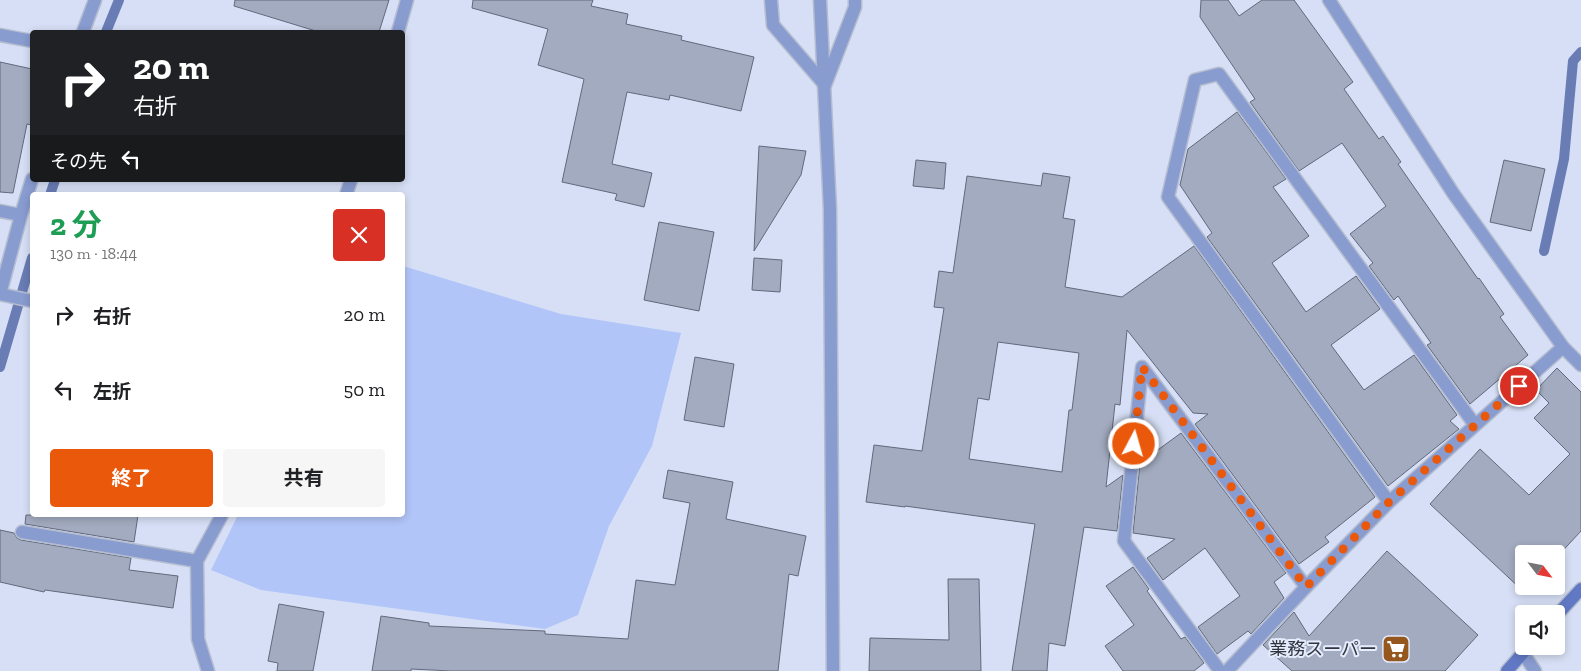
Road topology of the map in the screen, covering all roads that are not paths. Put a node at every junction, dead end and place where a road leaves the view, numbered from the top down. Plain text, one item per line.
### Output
1 (95, 0) edge
2 (407, 0) edge
3 (771, 0) edge
4 (820, 0) edge
5 (855, 0) edge
6 (1329, 0) edge
7 (83, 30) edge
8 (399, 30) edge
9 (0, 36) edge
10 (30, 40) edge
11 (825, 85) junction
12 (31, 182) edge
13 (0, 212) edge
14 (21, 215) junction
15 (0, 294) edge
16 (30, 301) edge
17 (1563, 347) junction
18 (1581, 365) edge
19 (1475, 425) junction
20 (1389, 502) junction
21 (221, 517) edge
22 (22, 532) dead end
23 (196, 561) junction
24 (1306, 587) junction
25 (1581, 589) edge
26 (1565, 606) edge
27 (1521, 655) edge
28 (1528, 655) edge
29 (208, 671) edge
30 (833, 671) edge
31 (1220, 671) edge
32 (1227, 671) edge
33 (1507, 671) edge
34 (1535, 671) edge

1 - 7 street
2 - 8 street
3 - 11 street
4 - 11 street
5 - 11 street
6 - 17 street
9 - 10 street
11 - 30 street
12 - 14 street
13 - 14 street
14 - 15 street
15 - 16 street
17 - 18 street
17 - 19 street
19 - 20 street
19 - 20 street
20 - 24 street
21 - 23 street
22 - 23 street
23 - 29 street
24 - 31 street
24 - 32 street
25 - 26 main road
27 - 33 main road
28 - 34 street

